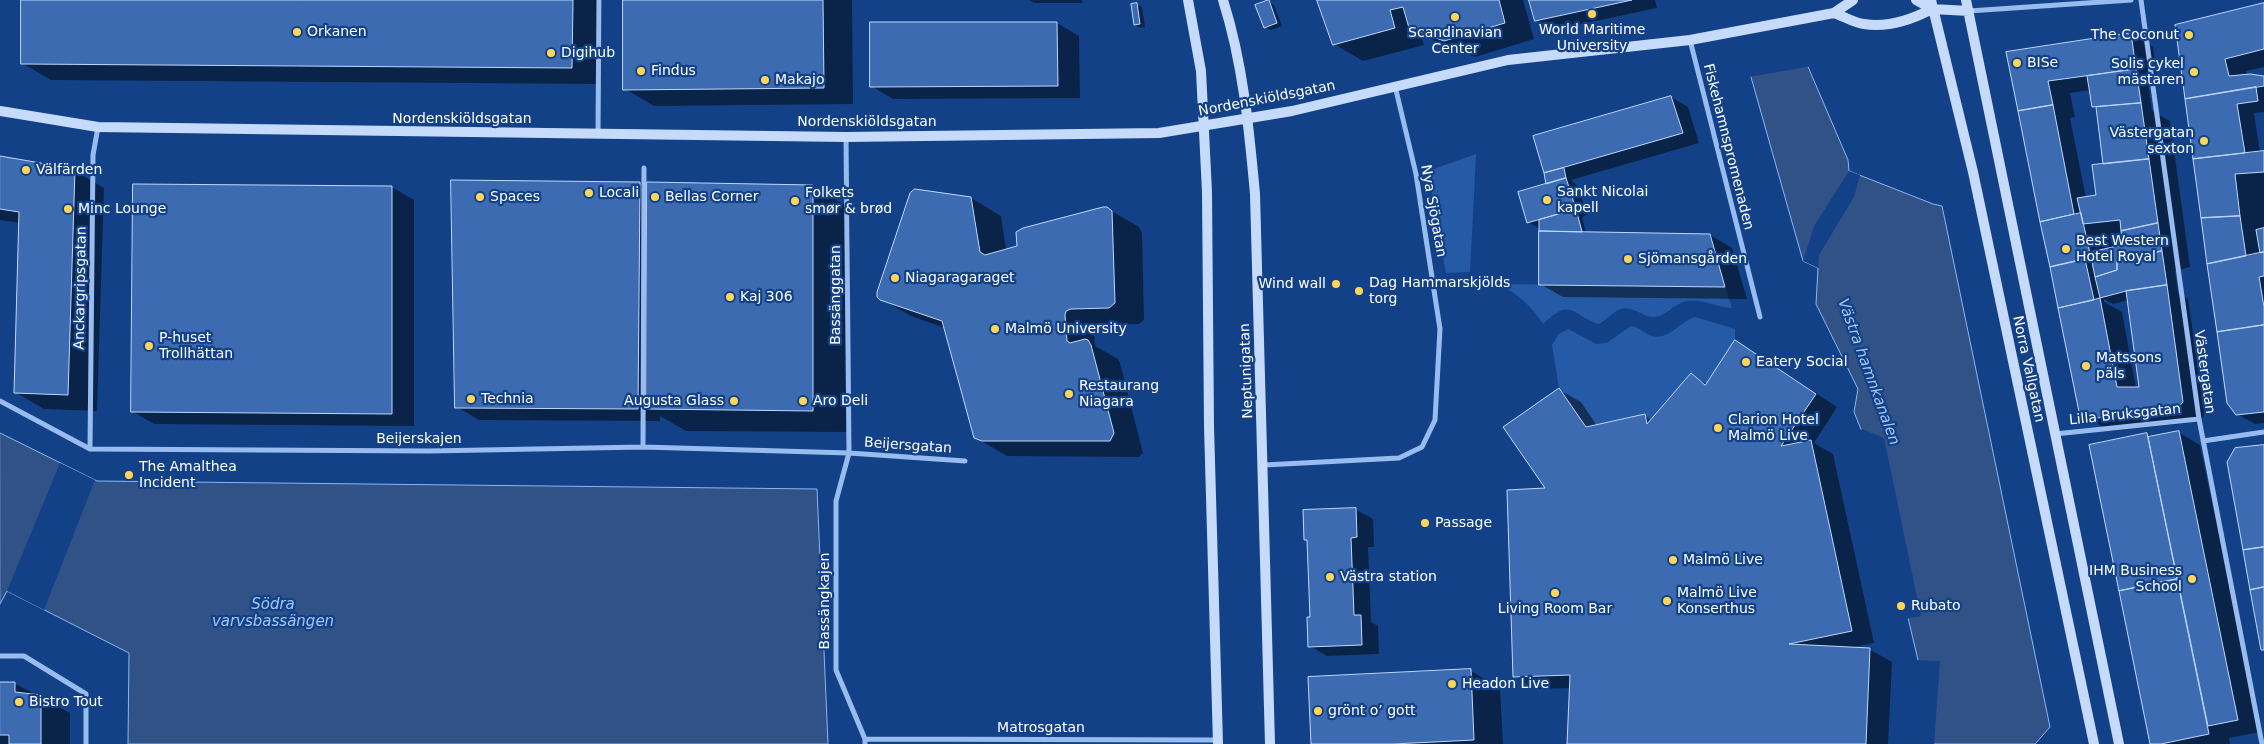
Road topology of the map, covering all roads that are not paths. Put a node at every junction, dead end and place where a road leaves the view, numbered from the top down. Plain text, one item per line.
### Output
1 (599, 0) edge
2 (1188, 0) edge
3 (1223, 0) edge
4 (1853, 0) edge
5 (1916, 0) edge
6 (1966, 0) edge
7 (2132, 0) edge
8 (2141, 0) edge
9 (1932, 5) edge
10 (1968, 11) junction
11 (1834, 12) junction
12 (1690, 40) junction
13 (1395, 85) junction
14 (0, 111) edge
15 (1249, 119) junction
16 (1204, 126) junction
17 (98, 128) junction
18 (598, 134) junction
19 (846, 137) junction
20 (644, 168) dead end
21 (1760, 317) dead end
22 (0, 401) edge
23 (2199, 419) junction
24 (2264, 432) edge
25 (2054, 434) junction
26 (2203, 440) junction
27 (643, 447) junction
28 (90, 449) junction
29 (849, 453) junction
30 (965, 461) dead end
31 (1264, 465) junction
32 (0, 656) edge
33 (865, 741) edge
34 (1218, 742) edge
35 (86, 744) edge
36 (1270, 744) edge
37 (2094, 744) edge
38 (2119, 744) edge
39 (2262, 744) edge

1 - 18 street
2 - 16 street
3 - 15 street, Neptunigatan
4 - 11 street
5 - 9 street
6 - 10 street, Norra Vallgatan
7 - 10 street
8 - 23 street, Västergatan
9 - 10 street
9 - 11 street
9 - 37 street, Norra Vallgatan
10 - 25 street, Norra Vallgatan
11 - 12 street, Nordenskiöldsgatan
12 - 13 street, Nordenskiöldsgatan
12 - 21 street, Fiskehamnspromenaden
13 - 15 street, Nordenskiöldsgatan
13 - 31 street, Nya Sjögatan
14 - 17 street, Nordenskiöldsgatan
15 - 16 street, Nordenskiöldsgatan
15 - 31 street, Neptunigatan
16 - 19 street, Nordenskiöldsgatan
16 - 34 street
17 - 18 street, Nordenskiöldsgatan
17 - 28 street, Anckargripsgatan
18 - 19 street, Nordenskiöldsgatan
19 - 29 street, Bassänggatan
20 - 27 street
22 - 28 street, Beijerskajen
23 - 25 street, Lilla Bruksgatan
23 - 26 street, Västergatan
24 - 26 street
25 - 38 street, Norra Vallgatan
26 - 39 street, Västergatan
27 - 28 street, Beijerskajen
27 - 29 street, Beijerskajen
29 - 30 street, Beijersgatan
29 - 33 street, Bassängkajen
31 - 36 street, Neptunigatan
32 - 35 street
33 - 34 street, Matrosgatan

